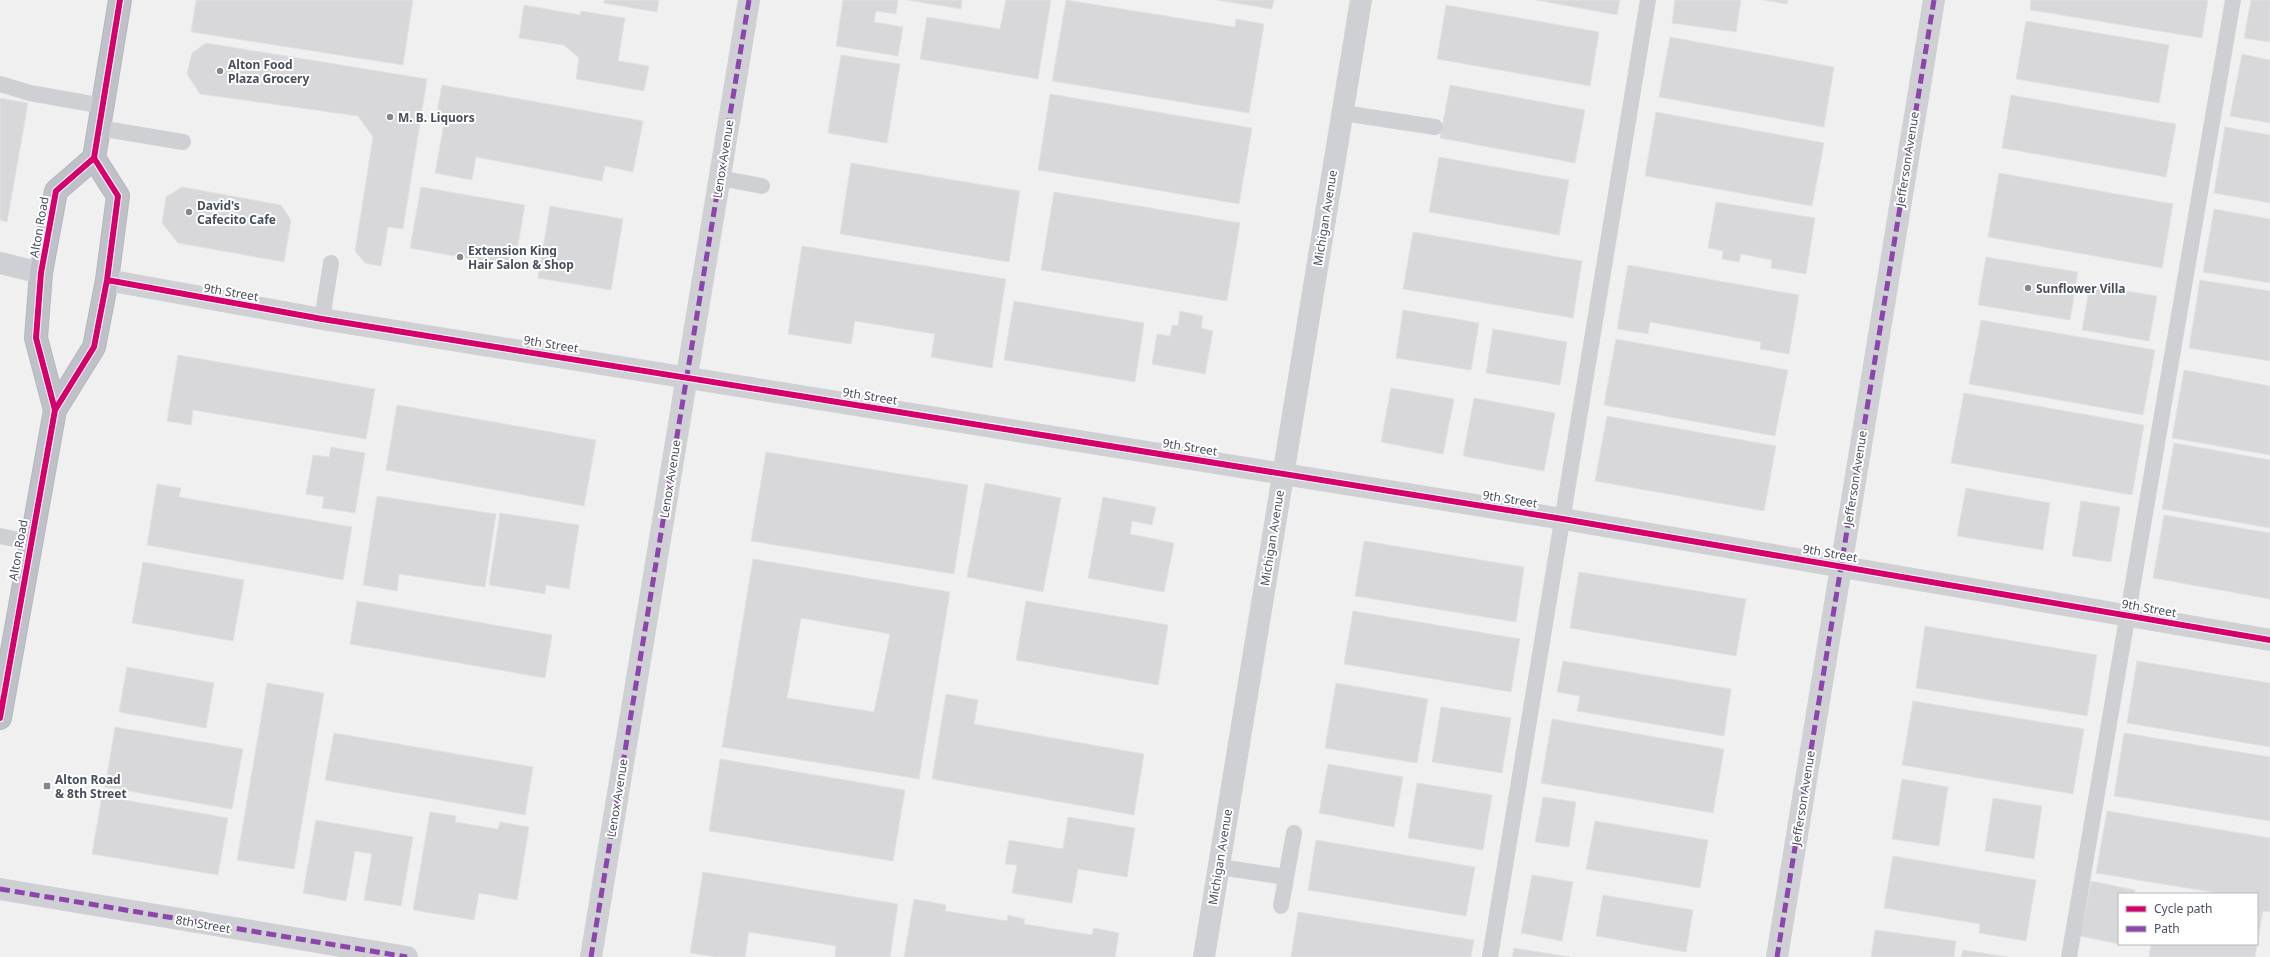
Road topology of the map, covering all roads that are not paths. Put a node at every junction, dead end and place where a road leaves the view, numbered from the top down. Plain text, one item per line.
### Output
1 (120, 0) edge
2 (749, 0) edge
3 (1361, 0) edge
4 (1648, 0) edge
5 (1934, 0) edge
6 (2233, 0) edge
7 (0, 84) edge
8 (103, 106) junction
9 (1343, 113) junction
10 (1435, 127) dead end
11 (99, 128) junction
12 (183, 142) dead end
13 (94, 158) junction
14 (720, 178) junction
15 (762, 186) dead end
16 (0, 263) edge
17 (330, 263) dead end
18 (41, 273) junction
19 (106, 280) junction
20 (322, 319) junction
21 (687, 377) junction
22 (56, 410) junction
23 (1283, 474) junction
24 (1563, 519) junction
25 (0, 536) edge
26 (30, 542) junction
27 (1840, 566) junction
28 (2129, 615) junction
29 (2270, 640) edge
30 (0, 718) edge
31 (1294, 833) dead end
32 (1219, 866) junction
33 (1286, 877) junction
34 (0, 889) edge
35 (1281, 906) dead end
36 (292, 948) edge
37 (407, 957) edge
38 (591, 957) edge
39 (1204, 957) edge
40 (1490, 957) edge
41 (1777, 957) edge
42 (2069, 957) edge

1 - 8 highway
2 - 14 street, Lenox Avenue
3 - 9 street, Michigan Avenue
4 - 24 lane
5 - 27 street, Jefferson Avenue
6 - 28 lane
7 - 8 lane
8 - 11 highway
9 - 10 lane
9 - 23 street, Michigan Avenue
11 - 12 lane
11 - 13 highway
13 - 18 highway, Alton Road
13 - 19 highway, Alton Road
14 - 15 lane
14 - 21 street, Lenox Avenue
16 - 18 street
17 - 20 lane
18 - 22 highway, Alton Road
19 - 20 street, 9th Street
19 - 22 highway, Alton Road
20 - 21 street, 9th Street
21 - 23 street, 9th Street
21 - 38 street, Lenox Avenue
22 - 26 highway, Alton Road
23 - 24 street, 9th Street
23 - 32 street, Michigan Avenue
24 - 27 street, 9th Street
24 - 40 lane
25 - 26 lane
26 - 30 highway, Alton Road
27 - 28 street, 9th Street
27 - 41 street, Jefferson Avenue
28 - 29 street, 9th Street
28 - 42 lane
31 - 33 lane
32 - 33 lane
32 - 39 street, Michigan Avenue
33 - 35 lane
34 - 36 street, 8th Street
36 - 37 street, 8th Street

